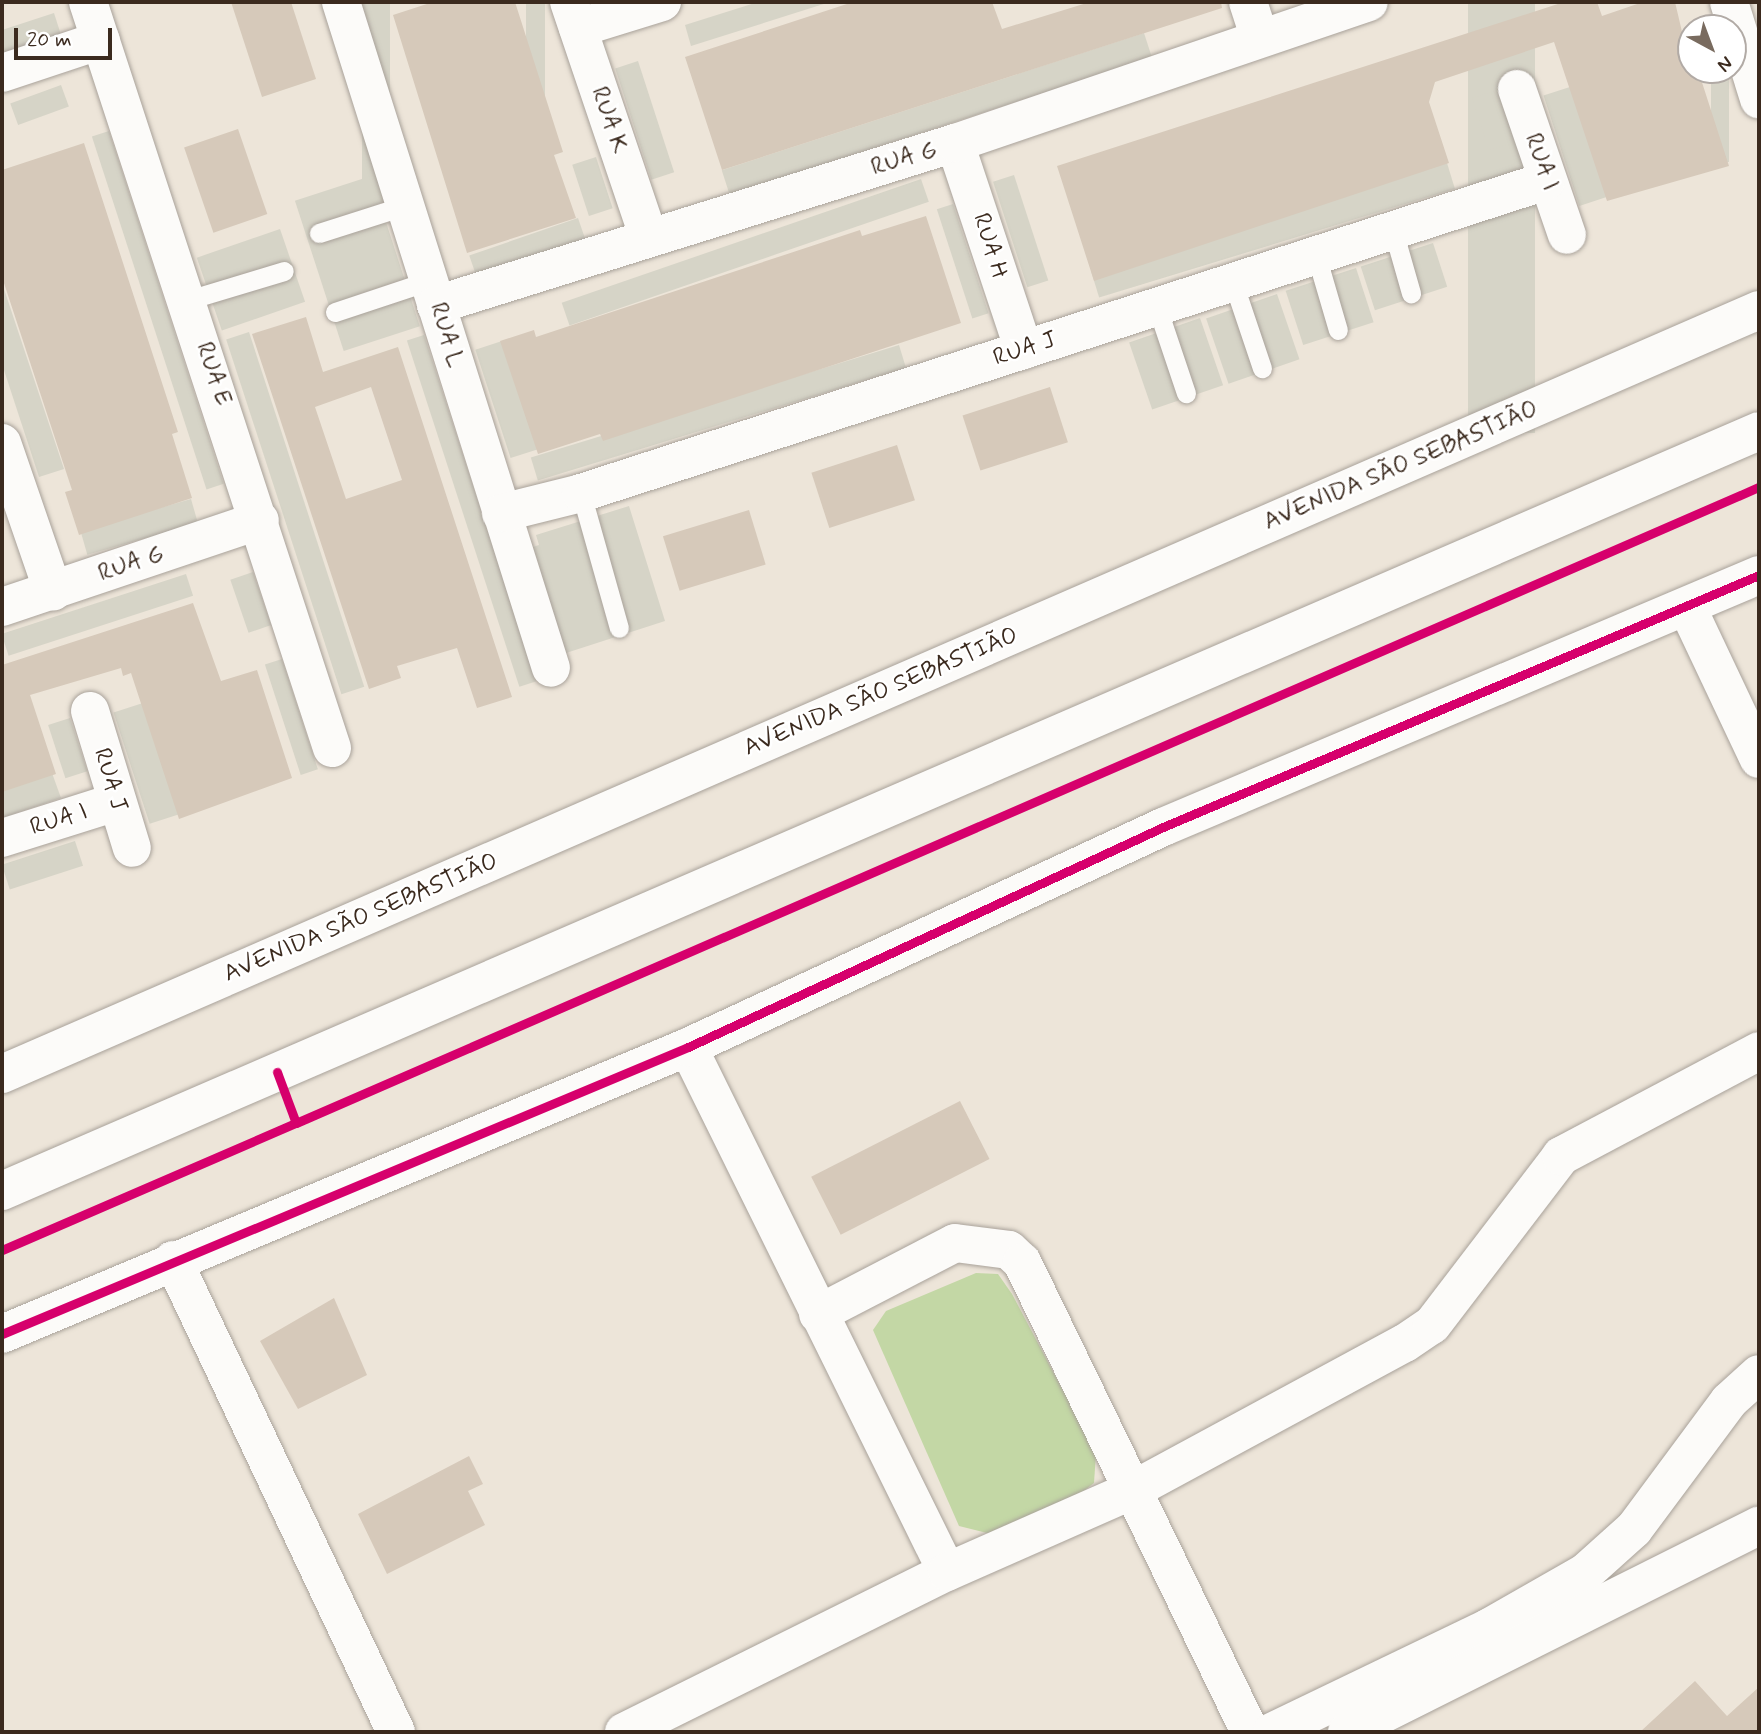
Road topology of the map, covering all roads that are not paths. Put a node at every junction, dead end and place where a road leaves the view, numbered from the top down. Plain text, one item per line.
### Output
1 (88, 2) edge
2 (341, 2) edge
3 (663, 2) edge
4 (1369, 2) edge
5 (1729, 2) edge
6 (574, 15) edge
7 (1253, 19) edge
8 (101, 40) junction
9 (2, 73) edge
10 (1517, 89) dead end
11 (1759, 99) edge
12 (956, 143) junction
13 (1546, 181) junction
14 (407, 205) junction
15 (1393, 230) junction
16 (319, 233) dead end
17 (1567, 235) dead end
18 (649, 238) junction
19 (1317, 255) junction
20 (284, 271) dead end
21 (1233, 282) junction
22 (433, 293) junction
23 (1411, 293) dead end
24 (188, 300) junction
25 (1157, 307) junction
26 (1759, 310) edge
27 (335, 312) dead end
28 (1338, 330) dead end
29 (1024, 350) junction
30 (1262, 368) dead end
31 (1186, 393) dead end
32 (1759, 431) edge
33 (2, 443) edge
34 (581, 493) junction
35 (502, 513) junction
36 (260, 520) junction
37 (1759, 575) edge
38 (53, 591) junction
39 (2, 607) edge
40 (1687, 607) junction
41 (620, 628) dead end
42 (551, 668) dead end
43 (90, 711) dead end
44 (332, 748) dead end
45 (1759, 759) edge
46 (116, 802) junction
47 (2, 838) edge
48 (132, 848) dead end
49 (688, 1047) junction
50 (1759, 1051) edge
51 (2, 1074) edge
52 (2, 1191) edge
53 (173, 1260) junction
54 (818, 1314) junction
55 (2, 1334) edge
56 (1759, 1374) edge
57 (1131, 1491) junction
58 (1759, 1526) edge
59 (947, 1572) junction
60 (396, 1732) edge
61 (624, 1732) edge
62 (1250, 1732) edge
63 (1272, 1732) edge
64 (1347, 1732) edge

1 - 8 street, RUA E
2 - 14 street, RUA L
3 - 6 street
4 - 7 street, RUA G
5 - 11 street
6 - 18 street, RUA K
7 - 12 street, RUA G
8 - 9 street
8 - 24 street, RUA E
10 - 13 street, RUA I
12 - 18 street, RUA G
12 - 29 street, RUA H
13 - 15 street, RUA J
13 - 17 street, RUA I
14 - 16 lane
14 - 22 street, RUA L
15 - 19 street, RUA J
15 - 23 lane
18 - 22 street, RUA G
19 - 21 street, RUA J
19 - 28 lane
20 - 24 lane
21 - 25 street, RUA J
21 - 30 lane
22 - 27 lane
22 - 35 street, RUA L
24 - 36 street, RUA E
25 - 29 street, RUA J
25 - 31 lane
26 - 51 street, AVENIDA SÃO SEBASTIÃO
29 - 34 street, RUA J
32 - 52 street
33 - 38 street
34 - 35 street, RUA J
34 - 41 lane
35 - 42 street, RUA L
36 - 38 street, RUA G
36 - 44 street, RUA E
37 - 40 street
38 - 39 street, RUA G
40 - 45 street
40 - 49 street
43 - 46 street, RUA J
46 - 47 street, RUA I
46 - 48 street, RUA J
49 - 53 street
49 - 54 street
50 - 57 street
53 - 55 street
53 - 60 street
54 - 57 street
54 - 59 street
56 - 63 street
57 - 59 street
57 - 62 street
58 - 64 street
59 - 61 street

